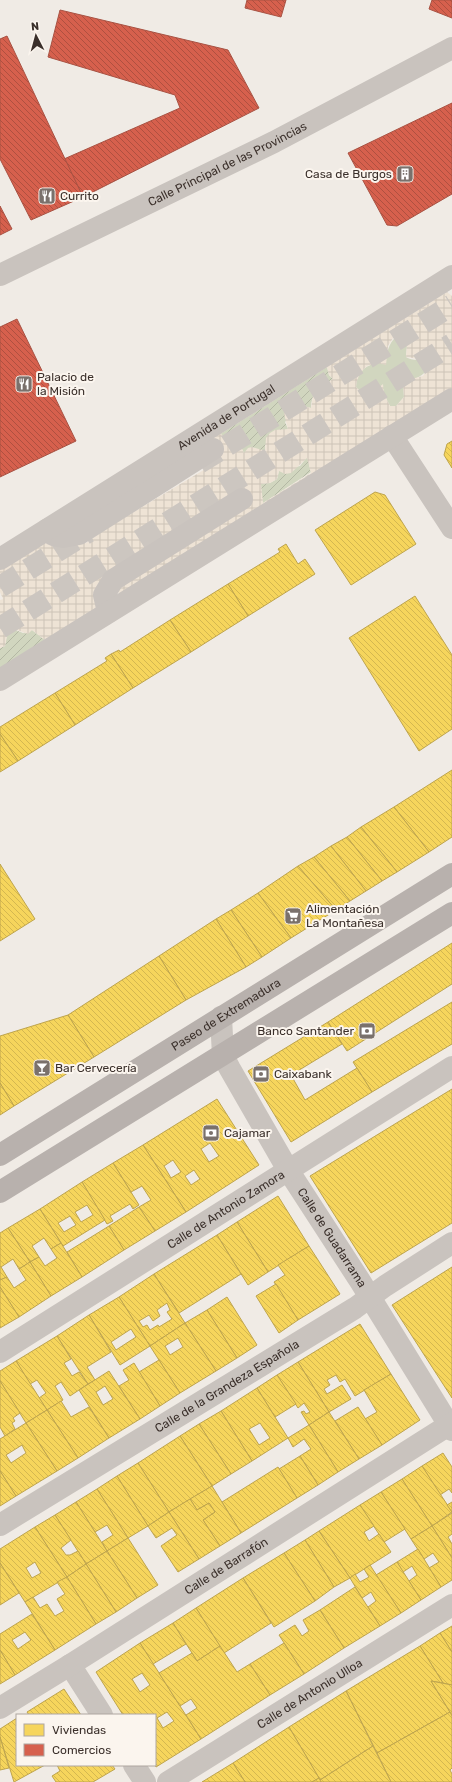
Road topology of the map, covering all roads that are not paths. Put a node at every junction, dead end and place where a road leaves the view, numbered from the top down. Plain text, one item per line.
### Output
1 (452, 48) edge
2 (0, 275) edge
3 (452, 276) edge
4 (452, 399) edge
5 (392, 436) junction
6 (213, 449) tunnel mouth
7 (242, 499) dead end
8 (452, 528) edge
9 (48, 529) junction
10 (0, 559) edge
11 (108, 612) junction
12 (0, 680) edge
13 (452, 874) edge
14 (452, 913) edge
15 (221, 1017) junction
16 (223, 1056) junction
17 (452, 1067) edge
18 (0, 1155) edge
19 (288, 1170) junction
20 (0, 1192) edge
21 (452, 1244) edge
22 (369, 1297) junction
23 (0, 1352) edge
24 (451, 1426) edge
25 (0, 1525) edge
26 (452, 1605) edge
27 (70, 1666) junction
28 (0, 1708) edge
29 (101, 1714) edge
30 (135, 1766) edge
31 (145, 1782) edge
32 (168, 1782) edge

1 - 2 street, Calle Principal de las Provincias
3 - 9 street, Avenida de Portugal
4 - 5 street
5 - 8 street
5 - 11 street
6 - 9 street
7 - 11 street
9 - 10 street, Avenida de Portugal
11 - 12 street
13 - 15 main road, Paseo de Extremadura
14 - 16 main road
15 - 16 street, Calle de Guadarrama
15 - 18 main road, Paseo de Extremadura
16 - 19 street, Calle de Guadarrama
16 - 20 main road
17 - 19 street, Calle de Antonio Zamora
19 - 22 street, Calle de Guadarrama
19 - 23 street, Calle de Antonio Zamora
21 - 22 street, Calle de la Grandeza Española
22 - 24 street, Calle de Guadarrama
22 - 25 street, Calle de la Grandeza Española
24 - 27 street, Calle de Barrafón
26 - 32 street, Calle de Antonio Ulloa
27 - 28 street, Calle de Barrafón
27 - 29 street
30 - 31 street

